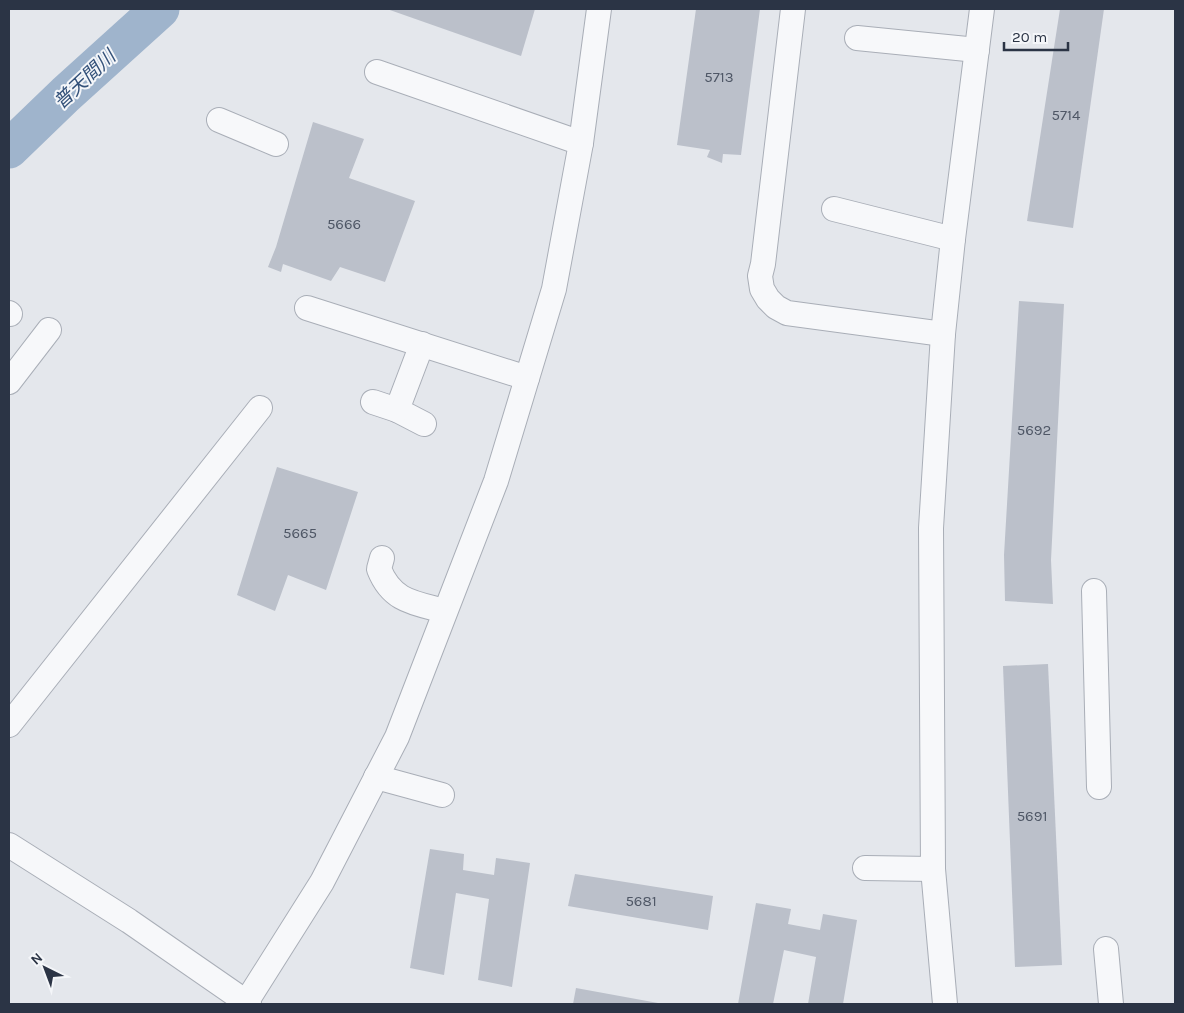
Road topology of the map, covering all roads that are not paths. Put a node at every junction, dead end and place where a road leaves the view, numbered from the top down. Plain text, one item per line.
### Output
1 (599, 9) edge
2 (793, 9) edge
3 (982, 9) edge
4 (858, 38) dead end
5 (977, 50) junction
6 (377, 72) dead end
7 (219, 120) dead end
8 (581, 143) junction
9 (276, 144) dead end
10 (834, 209) dead end
11 (953, 239) junction
12 (307, 308) dead end
13 (49, 330) dead end
14 (943, 334) junction
15 (422, 344) junction
16 (527, 378) junction
17 (9, 382) edge
18 (374, 402) dead end
19 (260, 408) dead end
20 (397, 410) junction
21 (424, 424) dead end
22 (382, 558) dead end
23 (1094, 591) dead end
24 (445, 611) junction
25 (9, 725) edge
26 (376, 777) junction
27 (1099, 787) dead end
28 (442, 795) dead end
29 (9, 845) edge
30 (865, 868) dead end
31 (934, 869) junction
32 (1106, 949) dead end
33 (247, 1004) edge
34 (945, 1004) edge
35 (1111, 1004) edge

1 - 8 lane
2 - 14 lane
3 - 5 lane
4 - 5 lane
5 - 11 lane
6 - 8 lane
7 - 9 lane
8 - 16 lane
10 - 11 lane
11 - 14 lane
12 - 15 lane
13 - 17 lane
14 - 31 lane
15 - 16 lane
15 - 20 lane
16 - 24 lane
18 - 20 lane
19 - 25 lane
20 - 21 lane
22 - 24 lane
23 - 27 lane
24 - 26 lane
26 - 28 lane
26 - 33 lane
29 - 33 lane
30 - 31 lane
31 - 34 lane
32 - 35 lane

